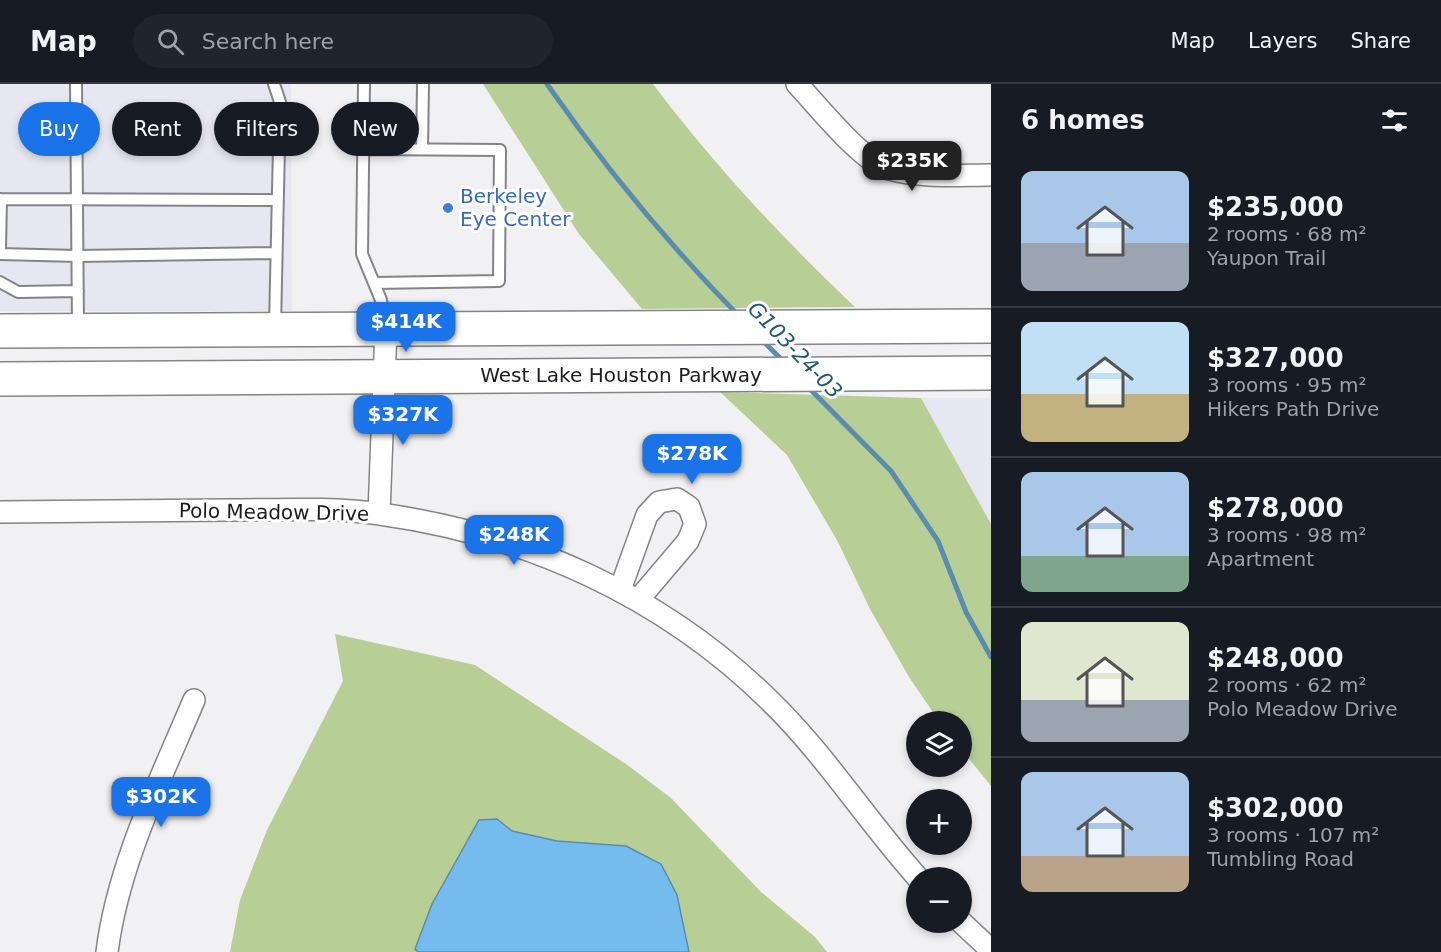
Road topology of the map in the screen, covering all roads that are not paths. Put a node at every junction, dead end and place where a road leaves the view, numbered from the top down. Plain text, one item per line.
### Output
1 (76, 84) edge
2 (274, 84) edge
3 (364, 84) edge
4 (423, 84) edge
5 (797, 84) edge
6 (364, 102) edge
7 (422, 149) joint
8 (363, 156) edge
9 (991, 175) edge
10 (1, 199) edge
11 (277, 200) junction
12 (77, 201) junction
13 (0, 248) edge
14 (275, 253) junction
15 (0, 254) edge
16 (78, 256) junction
17 (0, 282) edge
18 (374, 283) junction
19 (78, 291) junction
20 (991, 327) edge
21 (274, 329) junction
22 (386, 329) junction
23 (0, 331) edge
24 (78, 331) junction
25 (991, 373) edge
26 (386, 376) junction
27 (79, 378) junction
28 (0, 379) edge
29 (0, 512) edge
30 (379, 514) junction
31 (194, 700) dead end
32 (909, 867) edge
33 (972, 932) edge
34 (991, 950) edge
35 (107, 952) edge

1 - 12 lane
2 - 11 lane
3 - 6 lane
4 - 7 lane
5 - 9 street
7 - 18 lane
8 - 18 lane
10 - 12 lane
10 - 13 lane
11 - 12 lane
11 - 14 lane
12 - 16 lane
14 - 16 lane
14 - 21 lane
15 - 16 lane
16 - 19 lane
17 - 19 lane
18 - 22 lane
19 - 24 lane
20 - 22 main road
21 - 22 main road
21 - 24 main road
22 - 26 street
23 - 24 main road
24 - 27 main road
25 - 26 main road, West Lake Houston Parkway
26 - 27 main road, West Lake Houston Parkway
26 - 30 street
27 - 28 main road, West Lake Houston Parkway
29 - 30 street, Polo Meadow Drive
30 - 32 street, Polo Meadow Drive
31 - 35 street
33 - 34 street

